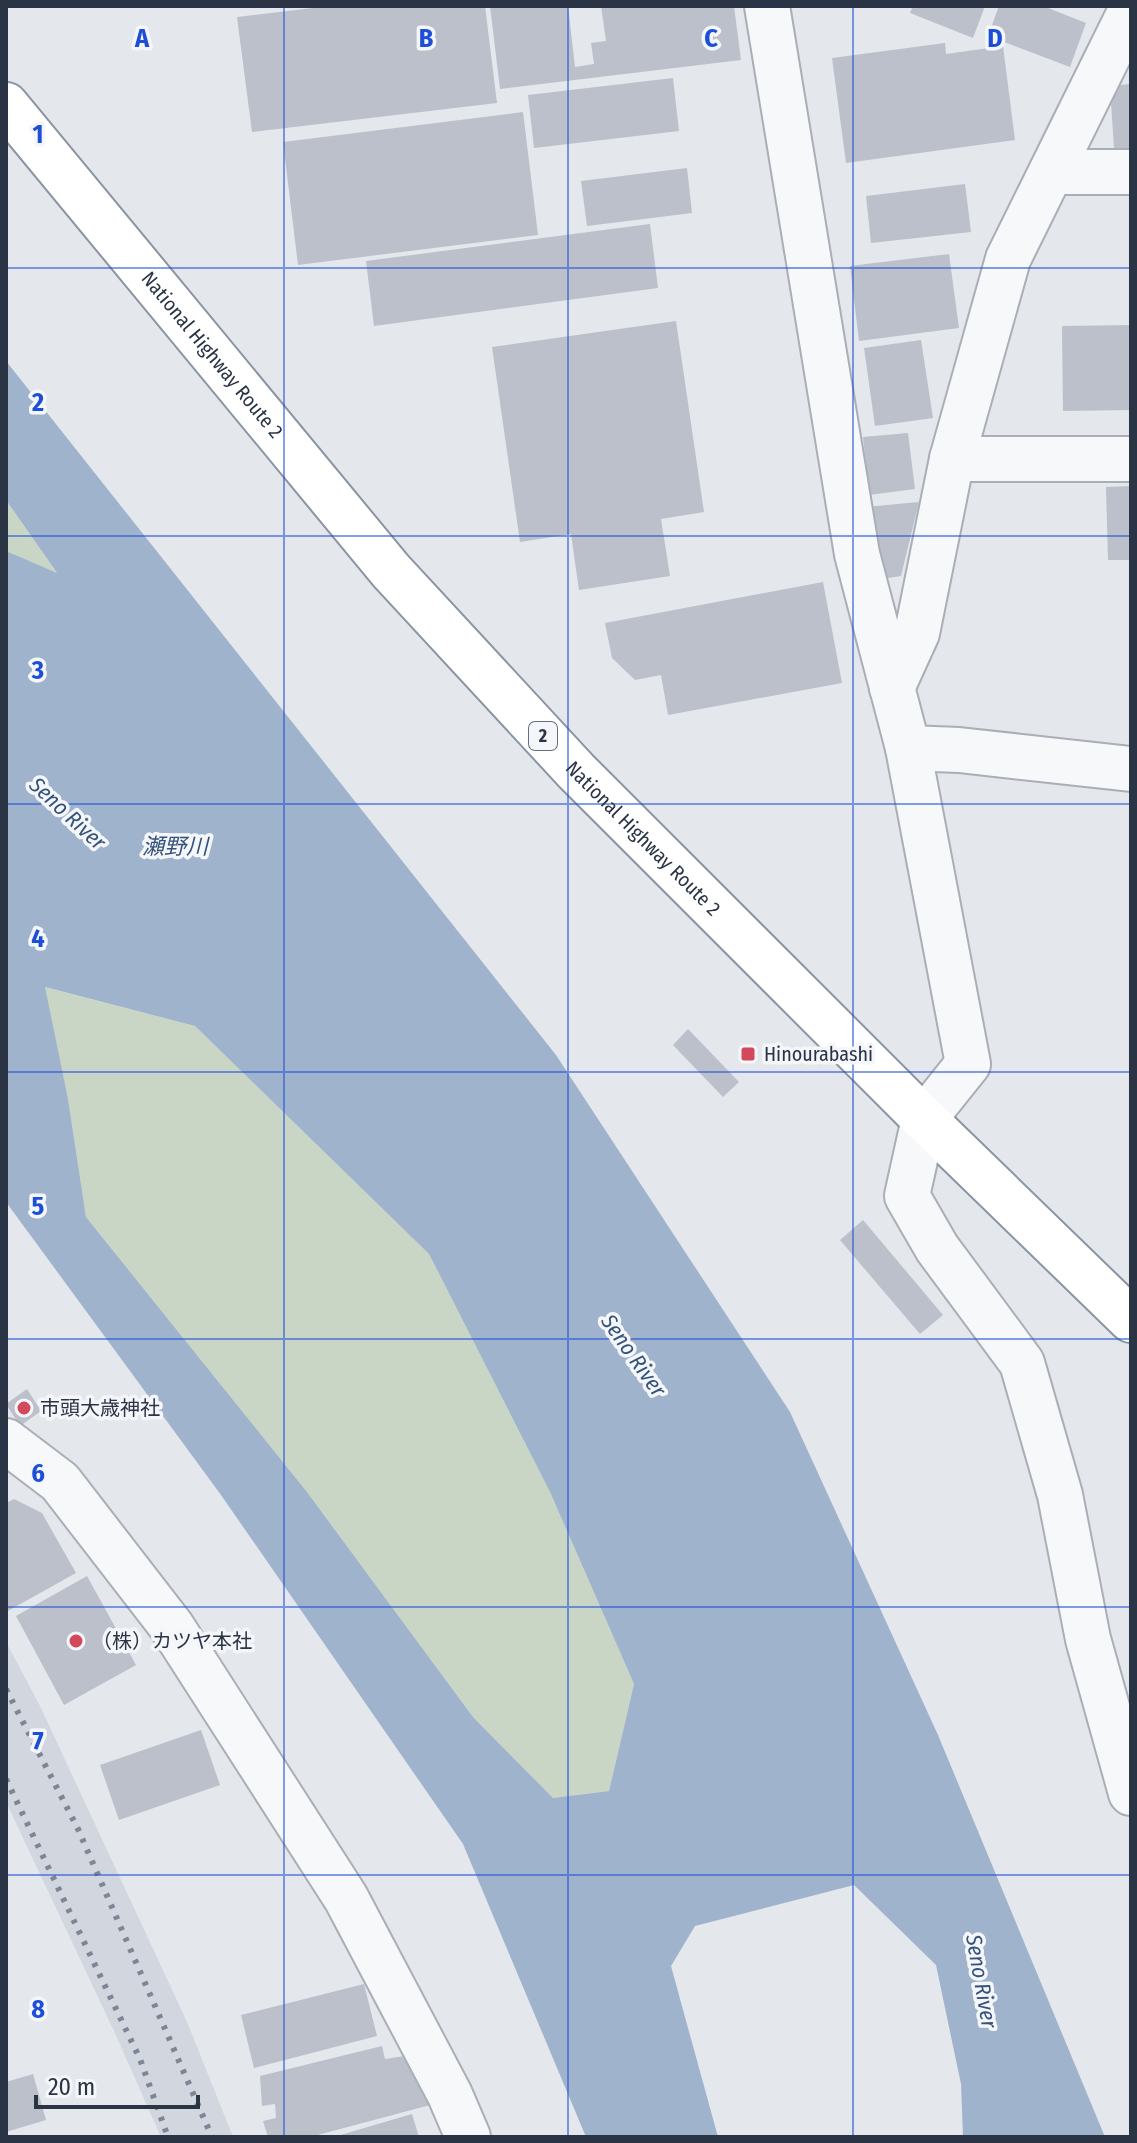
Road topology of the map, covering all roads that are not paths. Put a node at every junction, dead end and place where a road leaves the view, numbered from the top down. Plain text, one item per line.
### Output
1 (767, 6) edge
2 (1131, 10) edge
3 (6, 105) edge
4 (1052, 172) junction
5 (1131, 172) edge
6 (952, 459) junction
7 (1131, 459) edge
8 (892, 688) junction
9 (908, 748) junction
10 (1131, 769) edge
11 (924, 1119) junction
12 (1131, 1320) edge
13 (6, 1441) edge
14 (1131, 1793) edge
15 (468, 2137) edge

1 - 8 street
2 - 4 street
3 - 11 highway, National Highway Route 2 / 2
4 - 5 street
4 - 6 street
6 - 7 street
6 - 8 street
8 - 9 street
9 - 10 street
9 - 11 street
11 - 12 highway, National Highway Route 2 / 2
11 - 14 street
13 - 15 street

